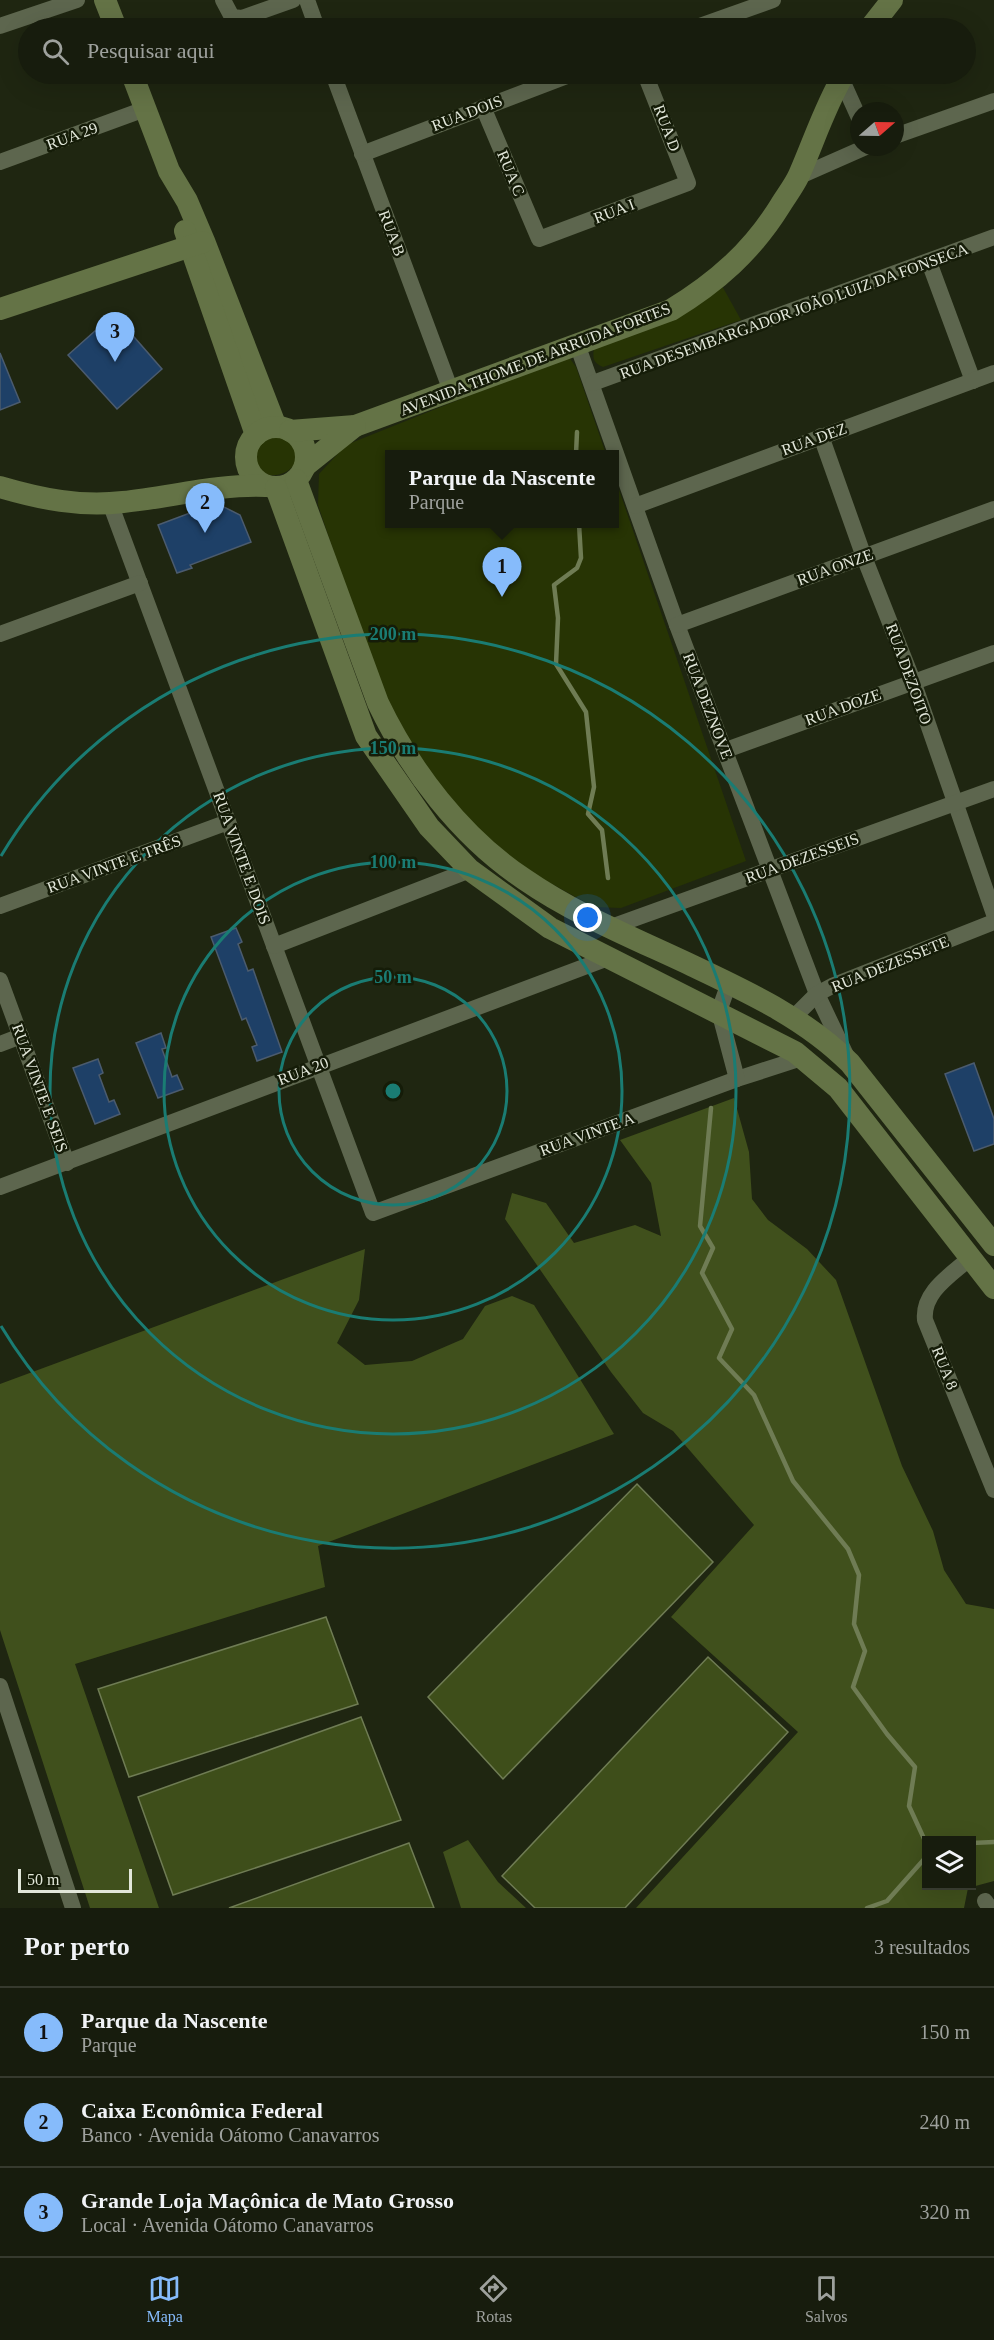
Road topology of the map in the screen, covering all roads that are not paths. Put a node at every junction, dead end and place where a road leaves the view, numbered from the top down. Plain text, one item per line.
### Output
1 (77, 0) edge
2 (105, 0) edge
3 (293, 0) edge
4 (307, 0) edge
5 (772, 0) edge
6 (892, 0) edge
7 (225, 5) edge
8 (24, 18) edge
9 (112, 18) edge
10 (313, 18) edge
11 (722, 18) edge
12 (878, 18) edge
13 (18, 20) edge
14 (0, 26) edge
15 (136, 84) edge
16 (337, 84) edge
17 (545, 84) edge
18 (649, 84) edge
19 (839, 84) edge
20 (846, 84) edge
21 (994, 101) edge
22 (853, 102) edge
23 (483, 107) junction
24 (145, 109) junction
25 (904, 133) edge
26 (362, 154) junction
27 (850, 154) edge
28 (0, 162) edge
29 (798, 177) junction
30 (688, 183) joint
31 (994, 237) edge
32 (540, 239) joint
33 (197, 243) junction
34 (929, 262) junction
35 (0, 309) edge
36 (578, 344) junction
37 (994, 373) edge
38 (973, 381) junction
39 (593, 383) junction
40 (451, 391) junction
41 (354, 426) junction
42 (274, 431) junction
43 (821, 436) junction
44 (616, 450) edge
45 (619, 459) edge
46 (286, 480) junction
47 (0, 487) edge
48 (110, 503) junction
49 (635, 506) junction
50 (994, 510) edge
51 (864, 557) junction
52 (140, 583) junction
53 (677, 625) junction
54 (0, 634) edge
55 (994, 653) edge
56 (913, 681) junction
57 (726, 750) junction
58 (994, 789) edge
59 (954, 804) junction
60 (228, 822) junction
61 (770, 869) junction
62 (470, 870) junction
63 (0, 906) edge
64 (994, 914) edge
65 (994, 922) edge
66 (611, 927) junction
67 (274, 946) junction
68 (608, 958) junction
69 (0, 980) edge
70 (729, 983) junction
71 (818, 994) junction
72 (719, 1011) junction
73 (794, 1017) junction
74 (21, 1036) junction
75 (0, 1044) edge
76 (802, 1058) junction
77 (850, 1064) junction
78 (318, 1066) junction
79 (737, 1079) junction
80 (67, 1163) junction
81 (0, 1187) edge
82 (373, 1213) joint
83 (993, 1242) edge
84 (970, 1258) junction
85 (994, 1288) edge
86 (994, 1490) edge
87 (0, 1686) edge
88 (73, 1908) edge

1 - 8 street
2 - 9 main road
3 - 7 street
4 - 10 street
5 - 11 street
6 - 12 main road
13 - 14 street
15 - 24 main road
16 - 26 street, RUA B
17 - 23 street, RUA DOIS
18 - 30 street, RUA D
19 - 29 main road, AVENIDA THOME DE ARRUDA FORTES
20 - 22 street
21 - 25 street
23 - 26 street, RUA DOIS
23 - 32 street, RUA C
24 - 28 street, RUA 29
24 - 33 main road
26 - 40 street, RUA B
27 - 29 street
29 - 36 main road, AVENIDA THOME DE ARRUDA FORTES
30 - 32 street, RUA I
31 - 34 street, RUA DESEMBARGADOR JOÃO LUIZ DA FONSECA
33 - 35 main road
33 - 42 main road
34 - 38 street
34 - 39 street, RUA DESEMBARGADOR JOÃO LUIZ DA FONSECA
36 - 39 street, RUA DEZNOVE
36 - 40 main road, AVENIDA THOME DE ARRUDA FORTES
37 - 38 street, RUA DEZ
38 - 43 street, RUA DEZ
39 - 44 street, RUA DEZNOVE
40 - 41 main road, AVENIDA THOME DE ARRUDA FORTES
41 - 42 main road, AVENIDA THOME DE ARRUDA FORTES
41 - 46 main road, AVENIDA THOME DE ARRUDA FORTES
42 - 46 main road
42 - 46 main road
43 - 49 street, RUA DEZ
43 - 51 street, RUA DEZOITO
45 - 49 street, RUA DEZNOVE
46 - 48 main road
46 - 62 main road
46 - 66 main road
47 - 48 main road
48 - 52 street, RUA VINTE E DOIS
49 - 53 street, RUA DEZNOVE
50 - 51 street, RUA ONZE
51 - 53 street, RUA ONZE
51 - 56 street, RUA DEZOITO
52 - 54 street
52 - 60 street, RUA VINTE E DOIS
53 - 57 street, RUA DEZNOVE
55 - 56 street, RUA DOZE
56 - 57 street, RUA DOZE
56 - 59 street, RUA DEZOITO
57 - 61 street, RUA DEZNOVE
58 - 59 street, RUA DEZESSEIS
59 - 61 street, RUA DEZESSEIS
59 - 64 street, RUA DEZOITO
60 - 63 street, RUA VINTE E TRÊS
60 - 67 street, RUA VINTE E DOIS
61 - 66 street, RUA DEZESSEIS
61 - 71 street, RUA DEZNOVE
62 - 67 street
62 - 68 main road
65 - 71 street, RUA DEZESSETE
66 - 70 main road
67 - 78 street, RUA VINTE E DOIS
68 - 72 main road
68 - 78 street, RUA 20
69 - 74 street, RUA VINTE E SEIS
70 - 72 street
70 - 73 main road
71 - 73 street, RUA DEZESSETE
71 - 77 street, RUA DEZNOVE
72 - 76 main road
72 - 79 street
73 - 77 main road
74 - 75 street
74 - 80 street, RUA VINTE E SEIS
76 - 79 street, RUA VINTE A
76 - 84 main road
77 - 83 main road
78 - 80 street, RUA 20
78 - 82 street, RUA VINTE E DOIS
79 - 82 street, RUA VINTE A
80 - 81 street, RUA 20
84 - 85 main road
84 - 86 street, RUA 8
87 - 88 street

